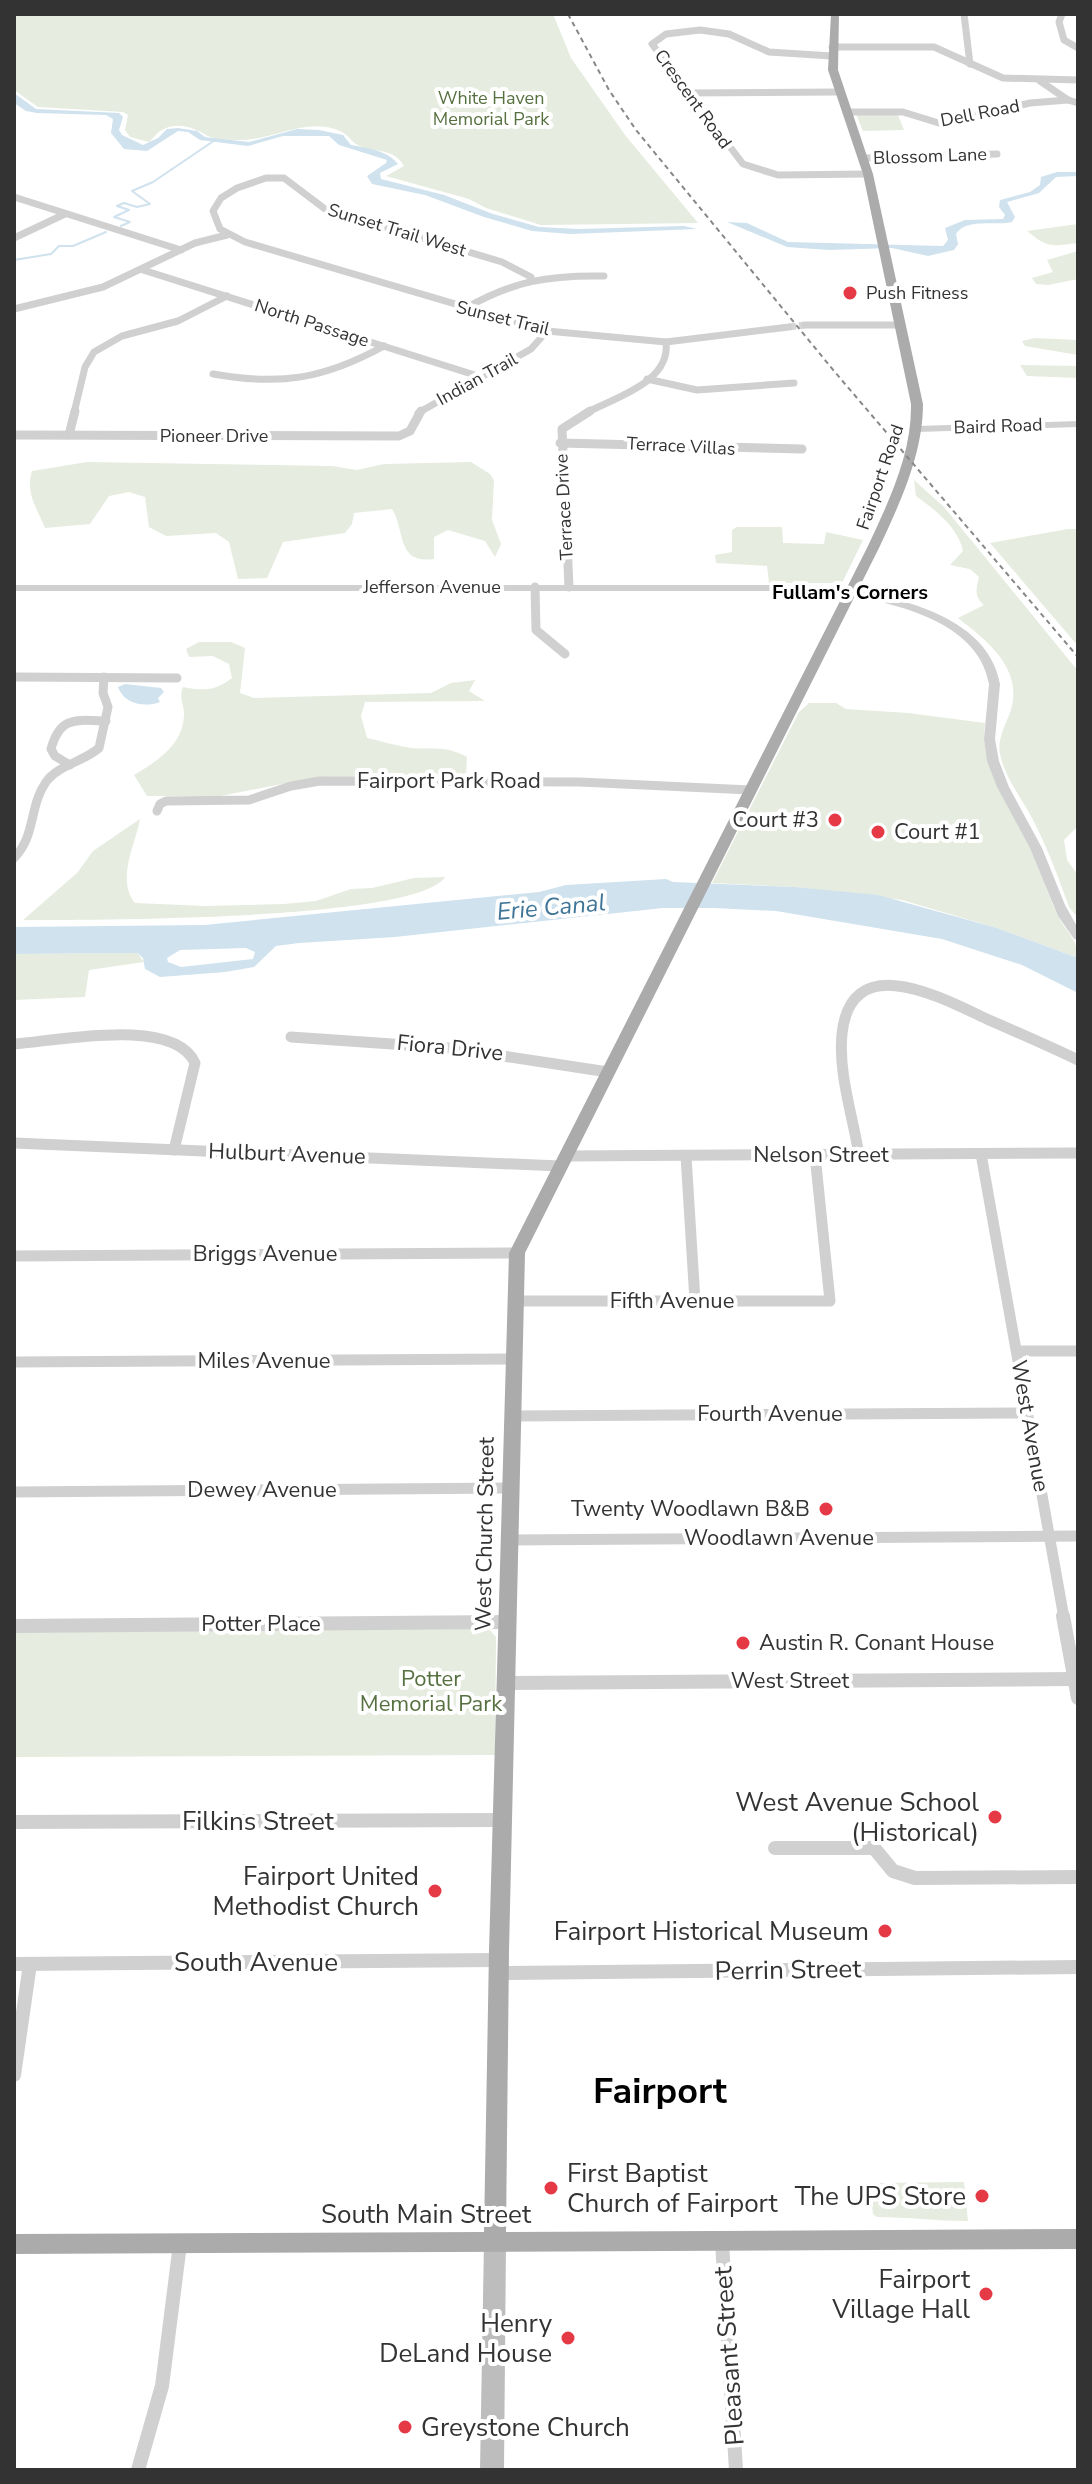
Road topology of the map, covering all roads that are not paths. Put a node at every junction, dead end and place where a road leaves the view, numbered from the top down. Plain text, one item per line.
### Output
1 (835, 14) edge
2 (964, 14) edge
3 (1062, 14) edge
4 (1078, 48) edge
5 (832, 52) junction
6 (970, 64) junction
7 (1040, 80) junction
8 (1078, 80) edge
9 (840, 92) junction
10 (687, 93) junction
11 (1068, 100) junction
12 (1078, 103) edge
13 (846, 112) junction
14 (997, 154) dead end
15 (863, 158) junction
16 (868, 174) junction
17 (14, 197) edge
18 (65, 214) junction
19 (227, 235) junction
20 (14, 238) edge
21 (181, 250) junction
22 (143, 270) junction
23 (604, 276) dead end
24 (531, 277) junction
25 (227, 296) junction
26 (14, 309) edge
27 (464, 309) junction
28 (805, 325) tunnel mouth
29 (898, 325) junction
30 (789, 327) tunnel mouth
31 (547, 331) junction
32 (666, 342) junction
33 (384, 346) junction
34 (213, 374) dead end
35 (481, 377) junction
36 (647, 379) junction
37 (794, 383) dead end
38 (1078, 424) edge
39 (411, 429) joint
40 (917, 429) junction
41 (14, 435) edge
42 (69, 435) junction
43 (560, 443) junction
44 (802, 449) dead end
45 (535, 587) junction
46 (569, 587) junction
47 (14, 588) edge
48 (851, 593) junction
49 (565, 654) dead end
50 (14, 677) edge
51 (104, 677) junction
52 (177, 678) dead end
53 (106, 721) junction
54 (70, 765) junction
55 (750, 790) junction
56 (157, 811) dead end
57 (14, 858) edge
58 (686, 917) joint
59 (1078, 936) edge
60 (291, 1037) dead end
61 (14, 1044) edge
62 (1078, 1060) edge
63 (608, 1072) junction
64 (14, 1143) edge
65 (174, 1150) junction
66 (1078, 1153) edge
67 (981, 1154) junction
68 (815, 1155) junction
69 (859, 1155) junction
70 (686, 1156) junction
71 (562, 1161) junction
72 (517, 1253) junction
73 (14, 1256) edge
74 (514, 1301) junction
75 (695, 1301) junction
76 (1017, 1351) junction
77 (1078, 1351) edge
78 (514, 1359) junction
79 (14, 1362) edge
80 (1027, 1413) junction
81 (512, 1416) junction
82 (510, 1488) junction
83 (14, 1492) edge
84 (1078, 1536) edge
85 (1049, 1537) junction
86 (509, 1540) junction
87 (507, 1622) junction
88 (14, 1626) edge
89 (1075, 1679) junction
90 (506, 1683) junction
91 (1078, 1698) edge
92 (502, 1820) junction
93 (14, 1822) edge
94 (775, 1848) dead end
95 (1078, 1877) edge
96 (14, 1964) edge
97 (30, 1964) junction
98 (498, 1967) junction
99 (1078, 1967) edge
100 (14, 2075) edge
101 (1078, 2239) edge
102 (495, 2241) junction
103 (722, 2242) junction
104 (14, 2244) edge
105 (180, 2244) junction
106 (138, 2470) edge
107 (492, 2470) edge
108 (736, 2470) edge

1 - 5 main road, Fairport Road
2 - 6 street
3 - 4 street
5 - 6 street
5 - 9 main road, Fairport Road
5 - 10 street, Crescent Road
6 - 7 street
7 - 8 street
7 - 11 street
9 - 10 street
9 - 13 main road, Fairport Road
10 - 16 street, Crescent Road
11 - 12 street
11 - 13 street, Dell Road
13 - 15 main road, Fairport Road
14 - 15 street, Blossom Lane
15 - 16 main road, Fairport Road
16 - 29 main road, Fairport Road
17 - 18 street
18 - 20 street
18 - 21 street
19 - 21 street
19 - 24 street, Sunset Trail West
19 - 27 street, Sunset Trail
21 - 22 street
22 - 25 street, North Passage
22 - 26 street
23 - 24 street
24 - 27 street
25 - 33 street, North Passage
25 - 42 street
27 - 31 street, Sunset Trail
28 - 29 street
29 - 40 main road, Fairport Road
30 - 32 street, Sunset Trail
31 - 32 street, Sunset Trail
31 - 35 street, Indian Trail
32 - 36 street, Terrace Drive
33 - 34 street
33 - 35 street, North Passage
35 - 39 street, Indian Trail
36 - 37 street
36 - 43 street, Terrace Drive
38 - 40 street, Baird Road
39 - 42 street, Pioneer Drive
40 - 48 main road, Fairport Road
41 - 42 street, Pioneer Drive
43 - 44 street, Terrace Villas
43 - 46 street, Terrace Drive
45 - 46 street, Jefferson Avenue
45 - 47 street, Jefferson Avenue
45 - 49 street
46 - 48 street, Jefferson Avenue
48 - 55 main road, Fairport Road
48 - 59 street, Jefferson Avenue
50 - 51 street
51 - 52 street
51 - 53 street
53 - 54 street
53 - 54 street
54 - 57 street
55 - 56 street, Fairport Park Road
55 - 58 main road, Fairport Road
58 - 63 main road, West Church Street
60 - 63 street, Fiora Drive
61 - 65 street
62 - 69 street
63 - 71 main road, West Church Street
64 - 65 street, Hulburt Avenue
65 - 71 street, Hulburt Avenue
66 - 67 street, Nelson Street
67 - 69 street, Nelson Street
67 - 76 street, West Avenue
68 - 69 street, Nelson Street
68 - 70 street, Nelson Street
68 - 75 street, Fifth Avenue
70 - 71 street, Nelson Street
70 - 75 street
71 - 72 main road, West Church Street
72 - 73 street, Briggs Avenue
72 - 74 main road, West Church Street
74 - 75 street, Fifth Avenue
74 - 78 main road, West Church Street
76 - 77 street
76 - 80 street, West Avenue
78 - 79 street, Miles Avenue
78 - 81 main road, West Church Street
80 - 81 street, Fourth Avenue
80 - 85 street, West Avenue
81 - 82 main road, West Church Street
82 - 83 street, Dewey Avenue
82 - 86 main road, West Church Street
84 - 85 street, Woodlawn Avenue
85 - 86 street, Woodlawn Avenue
85 - 89 street, West Avenue
86 - 87 main road, West Church Street
87 - 88 street, Potter Place
87 - 90 main road, West Church Street
89 - 90 street, West Street
89 - 91 street, West Avenue
90 - 92 main road, West Church Street
92 - 93 street, Filkins Street
92 - 98 main road, West Church Street
94 - 95 street
96 - 97 street, South Avenue
97 - 98 street, South Avenue
97 - 100 street
98 - 99 street, Perrin Street
98 - 102 main road, West Church Street
101 - 103 main road, South Main Street
102 - 103 main road, South Main Street
102 - 105 main road, South Main Street
102 - 107 main road
103 - 108 street, Pleasant Street
104 - 105 main road, South Main Street
105 - 106 street

